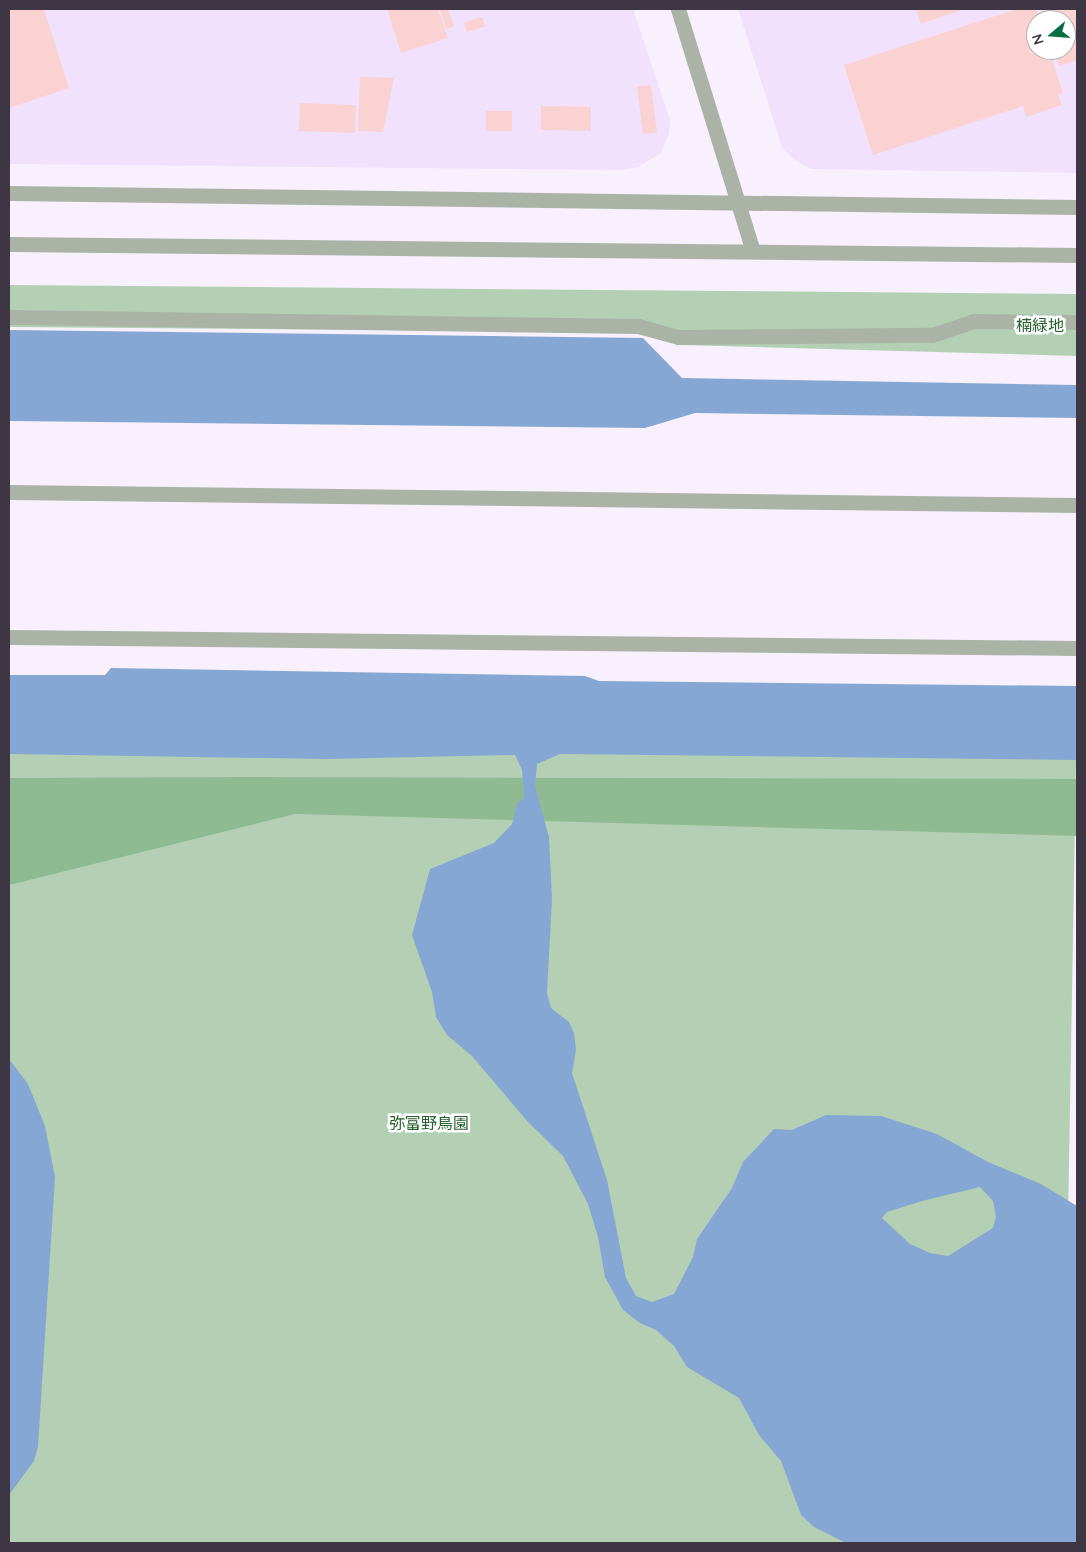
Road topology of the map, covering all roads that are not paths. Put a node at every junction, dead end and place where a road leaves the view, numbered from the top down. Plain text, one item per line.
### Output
1 (678, 9) edge
2 (9, 193) edge
3 (740, 204) junction
4 (1077, 207) edge
5 (9, 244) edge
6 (753, 251) junction
7 (1077, 255) edge
8 (9, 317) edge
9 (1077, 322) edge
10 (9, 492) edge
11 (1077, 505) edge
12 (9, 637) edge
13 (1077, 648) edge

1 - 3 street
2 - 3 street
3 - 4 street
3 - 6 street
5 - 6 street
6 - 7 street
8 - 9 street
10 - 11 street
12 - 13 street

